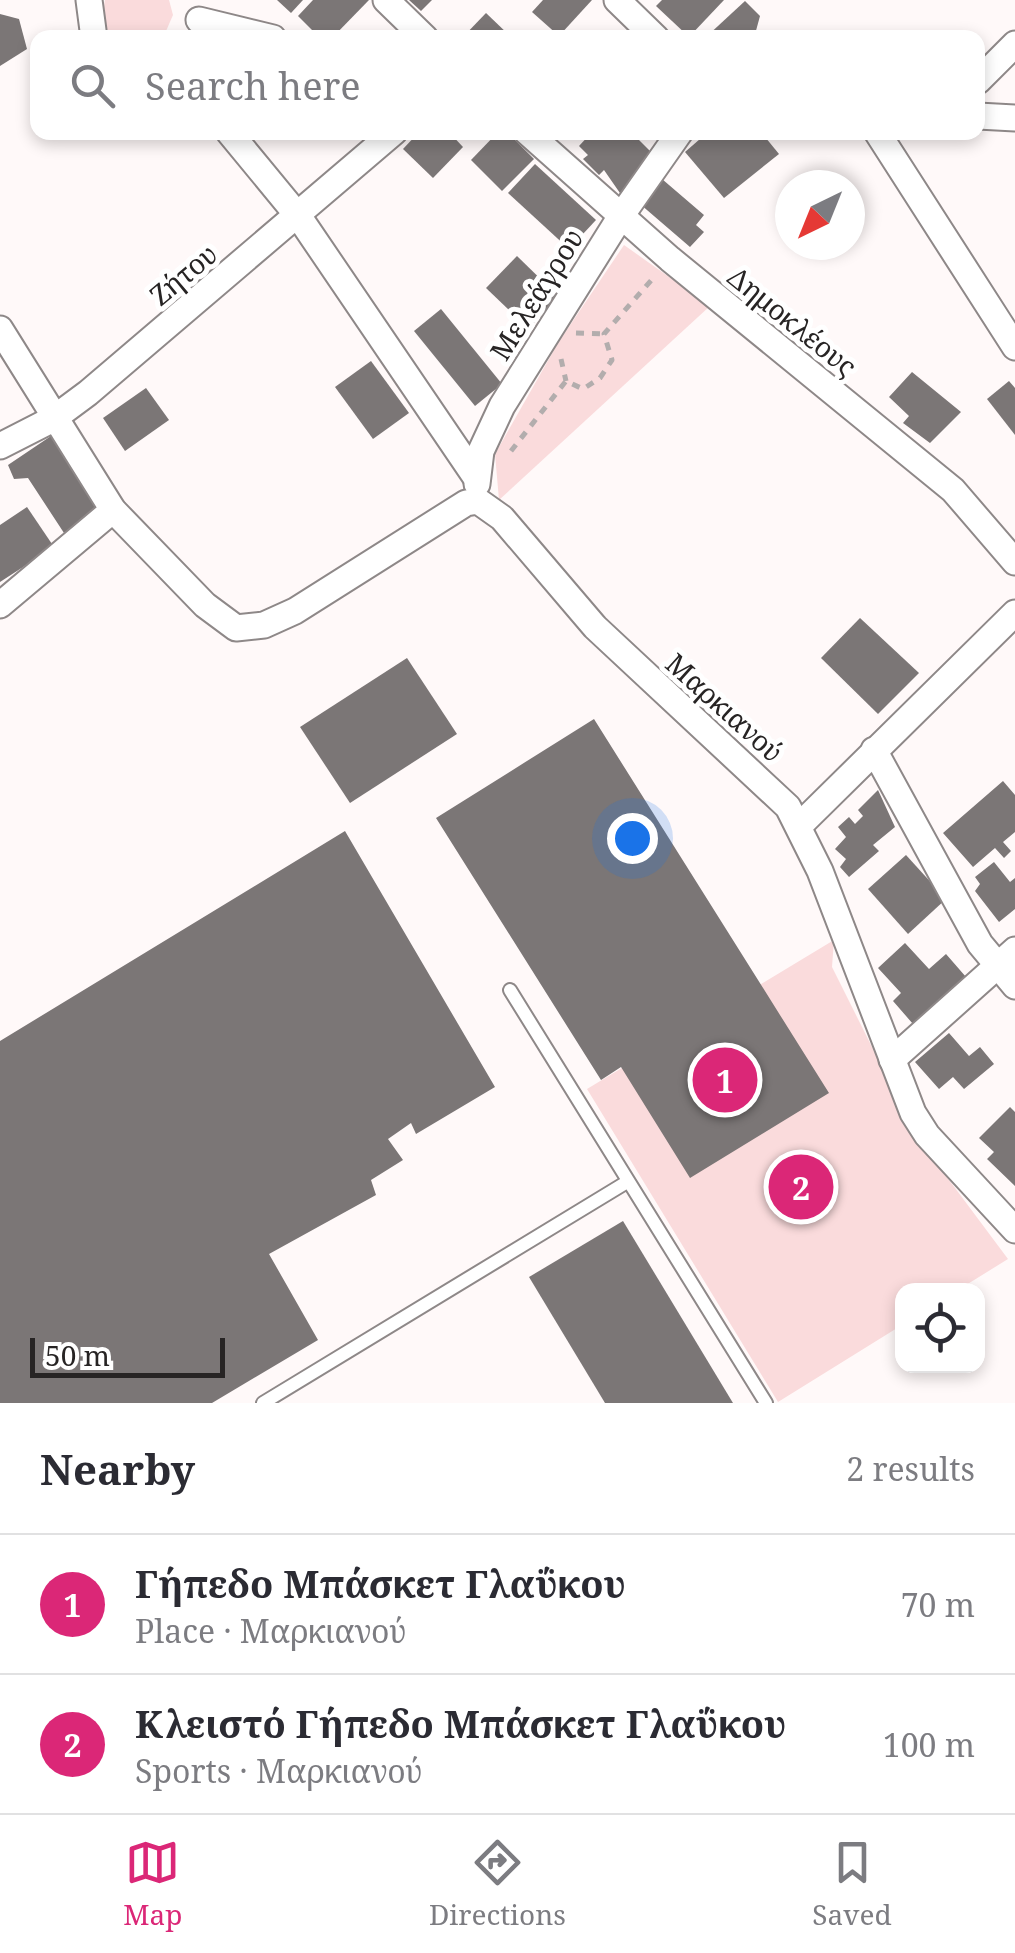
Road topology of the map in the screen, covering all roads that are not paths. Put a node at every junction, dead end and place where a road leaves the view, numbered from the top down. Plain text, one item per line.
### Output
1 (89, 0) edge
2 (386, 0) edge
3 (617, 0) edge
4 (197, 19) edge
5 (91, 30) edge
6 (242, 30) edge
7 (417, 30) edge
8 (648, 30) edge
9 (1015, 44) edge
10 (985, 74) edge
11 (985, 116) edge
12 (1015, 118) edge
13 (235, 140) edge
14 (385, 140) edge
15 (536, 140) edge
16 (674, 140) edge
17 (882, 140) edge
18 (621, 216) junction
19 (298, 217) junction
20 (0, 329) edge
21 (1015, 347) edge
22 (53, 419) junction
23 (0, 446) edge
24 (476, 490) junction
25 (113, 510) junction
26 (1015, 562) edge
27 (0, 605) edge
28 (1015, 613) edge
29 (874, 750) junction
30 (800, 825) junction
31 (1006, 958) edge
32 (1015, 986) edge
33 (510, 990) dead end
34 (892, 1060) junction
35 (627, 1182) junction
36 (1015, 1230) edge
37 (264, 1403) edge
38 (766, 1403) edge

1 - 5 street
2 - 7 street
3 - 8 street
4 - 6 street
9 - 10 street
11 - 12 street
13 - 19 street, Μαρκιανού
14 - 19 street, Ζήτου
15 - 18 street, Δημοκλέους
16 - 18 street, Μελεάγρου
17 - 21 street
18 - 24 street, Μελεάγρου
18 - 26 street, Δημοκλέους
19 - 22 street, Ζήτου
19 - 24 street, Μαρκιανού
20 - 22 street
22 - 23 street, Ζήτου
22 - 25 street
24 - 25 street
24 - 30 street, Μαρκιανού
25 - 27 street
28 - 29 street
29 - 30 street
29 - 31 street
30 - 34 street, Μαρκιανού
31 - 32 street
31 - 34 street
33 - 35 lane
34 - 36 street, Μαρκιανού
35 - 37 lane
35 - 38 lane

